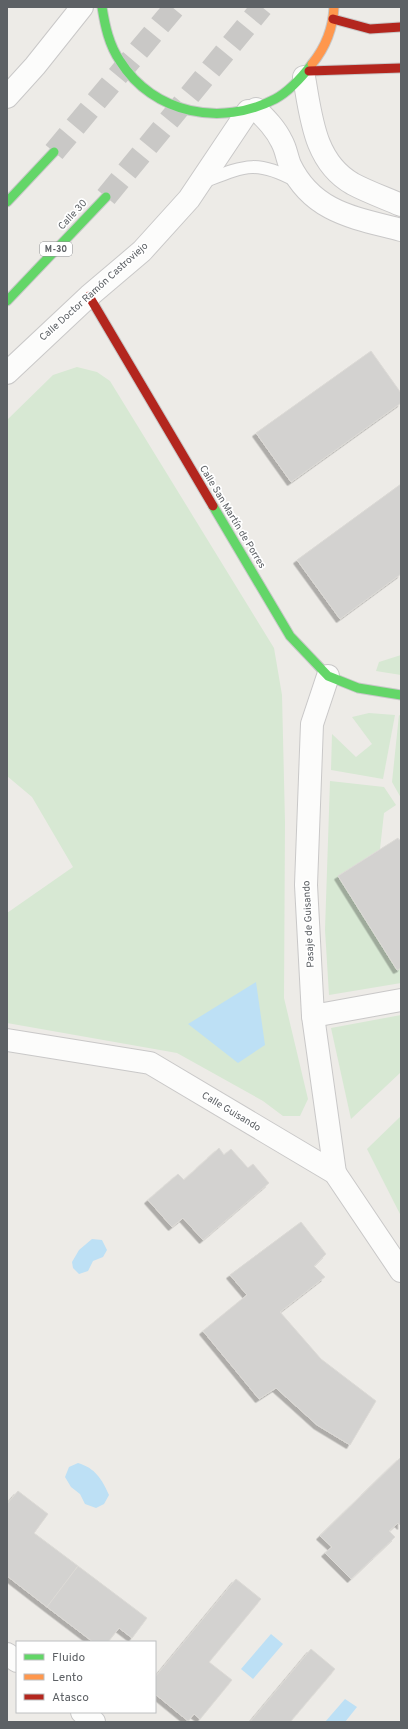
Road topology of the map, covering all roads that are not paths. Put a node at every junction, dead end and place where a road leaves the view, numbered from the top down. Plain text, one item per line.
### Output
1 (82, 7) edge
2 (102, 7) edge
3 (334, 11) edge
4 (401, 27) edge
5 (401, 68) edge
6 (307, 74) junction
7 (7, 97) edge
8 (252, 110) junction
9 (54, 152) tunnel mouth
10 (198, 184) junction
11 (302, 184) junction
12 (106, 197) tunnel mouth
13 (7, 202) edge
14 (401, 205) edge
15 (401, 230) edge
16 (89, 296) junction
17 (7, 301) edge
18 (7, 373) edge
19 (328, 676) junction
20 (401, 695) edge
21 (401, 1000) edge
22 (313, 1016) junction
23 (7, 1040) edge
24 (335, 1173) junction
25 (401, 1271) edge
26 (7, 1654) edge
27 (16, 1660) edge
28 (83, 1713) edge
29 (94, 1722) edge

1 - 7 street
2 - 8 main road
3 - 4 main road
3 - 6 main road
5 - 6 main road
6 - 8 main road
6 - 14 street
8 - 10 street, Calle Doctor Ramón Castroviejo
8 - 11 street
9 - 13 main road
10 - 11 lane
10 - 16 street, Calle Doctor Ramón Castroviejo
11 - 15 street
12 - 17 main road, Calle 30 / M-30
16 - 18 street, Calle Doctor Ramón Castroviejo
16 - 19 main road, Calle San Martín de Porres
19 - 20 main road, Calle San Martín de Porres
19 - 22 street, Pasaje de Guisando
21 - 22 street
22 - 24 street, Pasaje de Guisando
23 - 24 street, Calle Guisando
24 - 25 street, Calle Guisando
26 - 27 street
28 - 29 street

